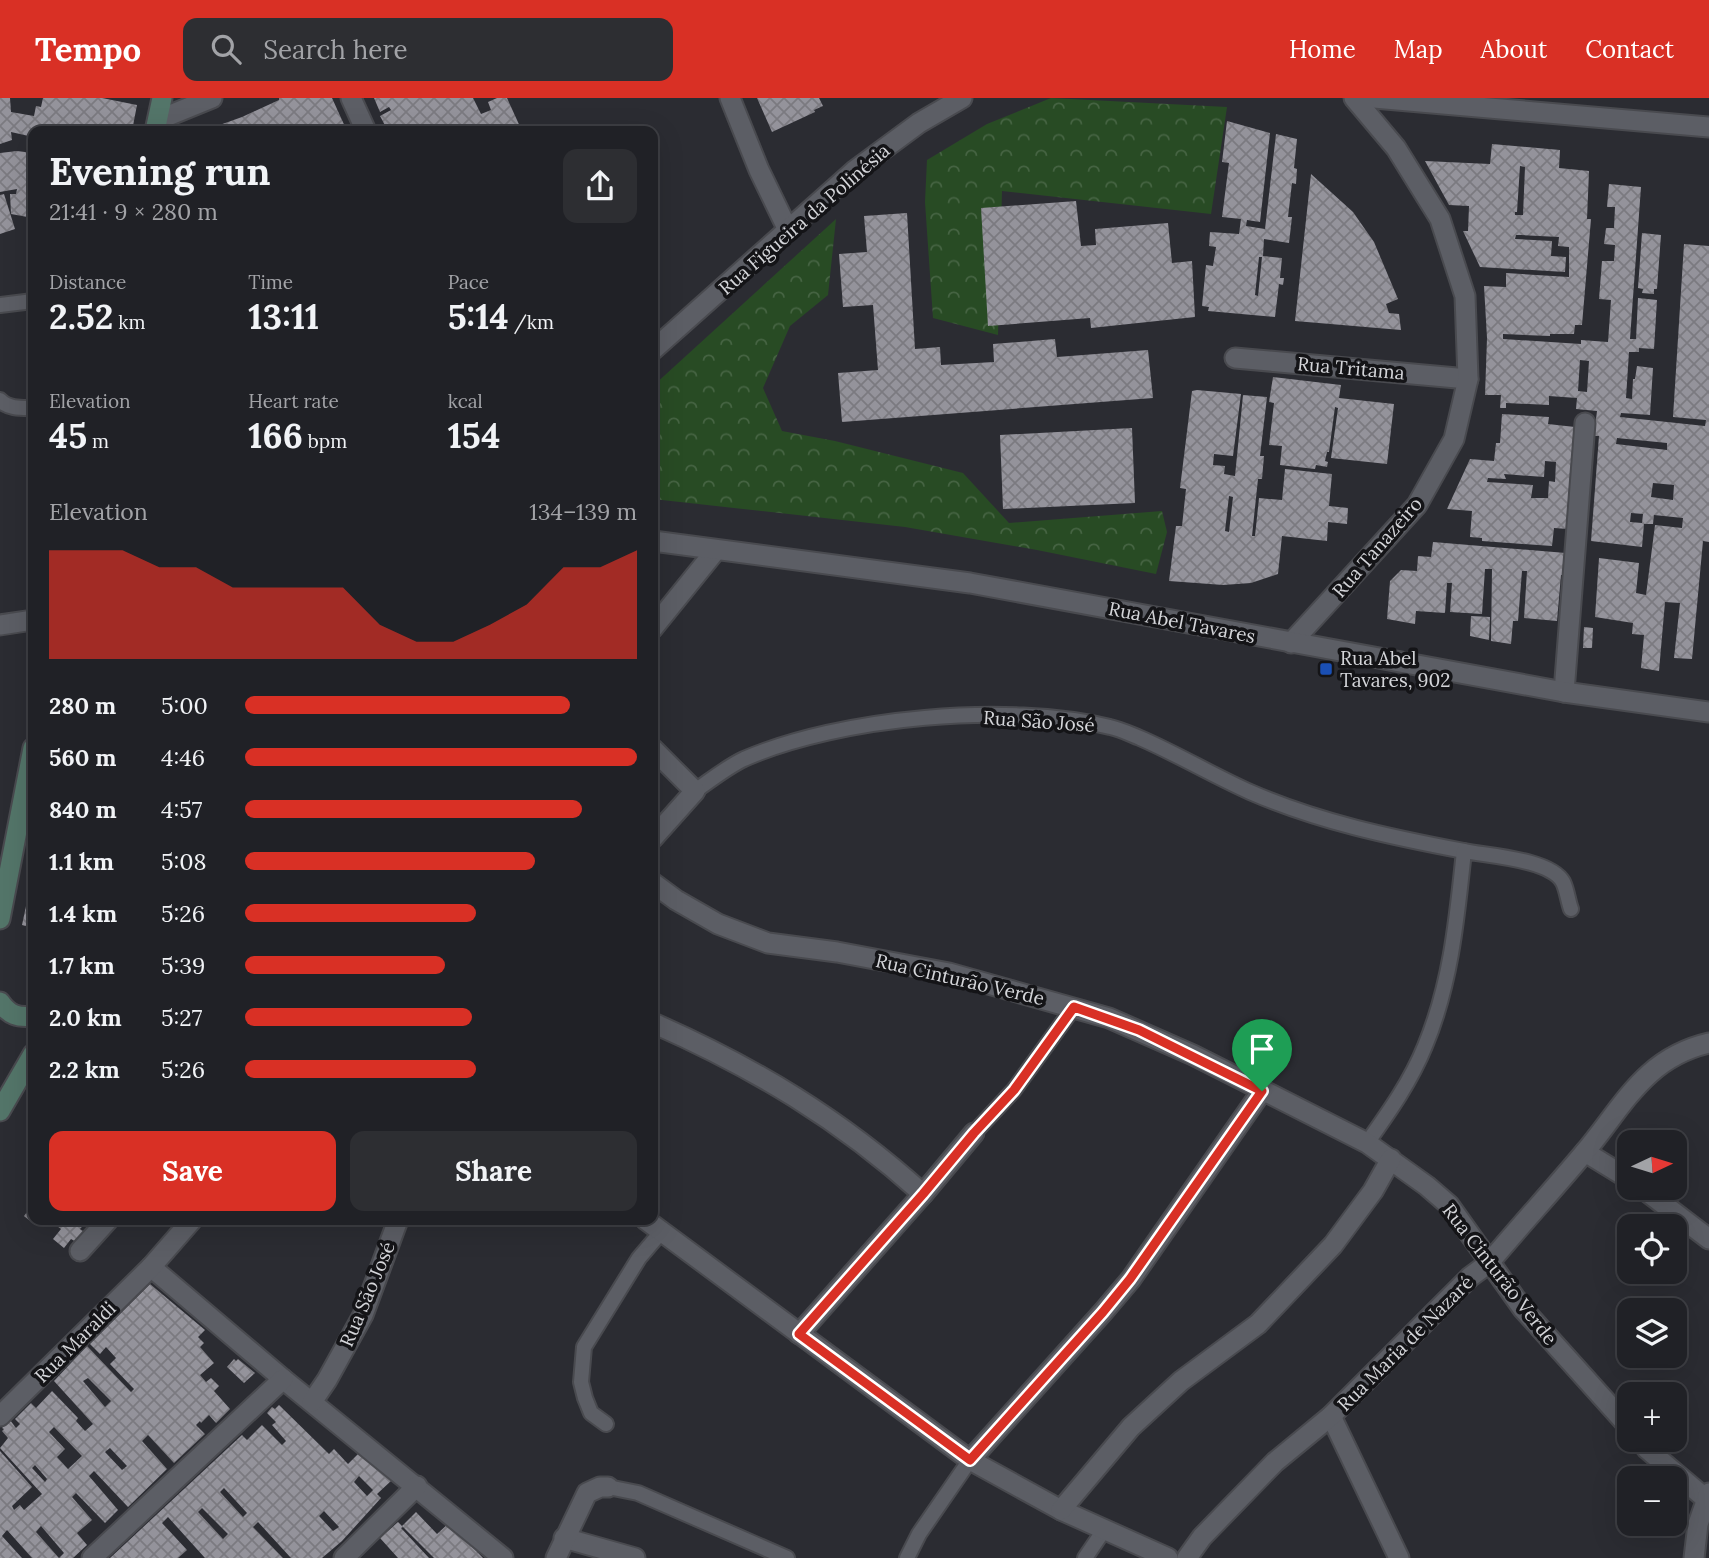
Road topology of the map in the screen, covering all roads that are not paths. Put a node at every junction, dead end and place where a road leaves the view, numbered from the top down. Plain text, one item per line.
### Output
1 (162, 98) edge
2 (212, 98) edge
3 (351, 98) edge
4 (730, 98) edge
5 (962, 98) edge
6 (1354, 98) edge
7 (1374, 98) edge
8 (157, 125) edge
9 (364, 126) edge
10 (1709, 127) edge
11 (788, 230) junction
12 (28, 302) edge
13 (0, 305) edge
14 (658, 346) edge
15 (1235, 358) dead end
16 (1468, 379) junction
17 (0, 400) edge
18 (28, 408) edge
19 (1585, 423) dead end
20 (658, 542) edge
21 (716, 550) junction
22 (28, 621) edge
23 (658, 622) edge
24 (0, 625) edge
25 (1291, 643) junction
26 (1564, 692) junction
27 (1709, 712) edge
28 (658, 754) edge
29 (28, 767) edge
30 (695, 791) junction
31 (658, 832) edge
32 (8, 843) edge
33 (1464, 851) junction
34 (658, 887) edge
35 (1571, 909) dead end
36 (0, 919) edge
37 (0, 1002) edge
38 (1074, 1007) junction
39 (28, 1017) edge
40 (658, 1025) edge
41 (1709, 1043) edge
42 (28, 1060) edge
43 (6, 1089) edge
44 (1262, 1091) junction
45 (0, 1111) edge
46 (974, 1133) joint
47 (1367, 1143) junction
48 (1585, 1152) junction
49 (1391, 1159) junction
50 (1617, 1172) edge
51 (923, 1194) junction
52 (1658, 1200) edge
53 (103, 1225) edge
54 (188, 1225) edge
55 (396, 1225) edge
56 (653, 1225) edge
57 (662, 1231) junction
58 (1709, 1239) edge
59 (79, 1251) dead end
60 (1489, 1263) junction
61 (150, 1268) junction
62 (799, 1334) junction
63 (283, 1379) junction
64 (312, 1402) junction
65 (1617, 1414) edge
66 (0, 1416) edge
67 (1331, 1416) junction
68 (606, 1424) dead end
69 (1651, 1452) edge
70 (970, 1460) junction
71 (416, 1486) junction
72 (608, 1487) joint
73 (1707, 1496) edge
74 (1061, 1510) junction
75 (1104, 1530) junction
76 (565, 1538) junction
77 (92, 1558) edge
78 (344, 1558) edge
79 (503, 1558) edge
80 (556, 1558) edge
81 (635, 1558) edge
82 (787, 1558) edge
83 (907, 1558) edge
84 (1085, 1558) edge
85 (1168, 1558) edge
86 (1186, 1558) edge
87 (1399, 1558) edge
88 (1694, 1558) edge

1 - 8 main road
2 - 8 street
3 - 9 street
4 - 11 street
5 - 11 street, Rua Figueira da Polinésia
6 - 16 street, Rua Tanazeiro
7 - 10 street
11 - 14 street, Rua Figueira da Polinésia
12 - 13 lane
15 - 16 street, Rua Tritama
16 - 25 street, Rua Tanazeiro
17 - 18 lane
19 - 26 street
20 - 21 street, Rua Abel Tavares
21 - 23 street
21 - 25 street, Rua Abel Tavares
22 - 24 street
25 - 26 street, Rua Abel Tavares
26 - 27 street, Rua Abel Tavares
28 - 30 street
29 - 32 main road
30 - 31 street, Rua São José
30 - 33 lane, Rua São José
32 - 36 main road
33 - 35 lane
33 - 47 lane
34 - 38 street, Rua Cinturão Verde
37 - 39 main road
38 - 44 street, Rua Cinturão Verde
38 - 46 lane
40 - 51 street
41 - 48 street, Rua Maria de Nazaré
42 - 43 main road
43 - 45 main road
44 - 47 street, Rua Cinturão Verde
44 - 70 street
46 - 51 street
47 - 49 street, Rua Cinturão Verde
48 - 50 street
48 - 60 street, Rua Maria de Nazaré
49 - 60 street, Rua Cinturão Verde
49 - 74 street
51 - 62 street
52 - 58 street
53 - 59 street
54 - 61 street, Rua Maraldi
55 - 64 street, Rua São José
56 - 57 street
57 - 62 street
57 - 68 lane
60 - 65 street, Rua Cinturão Verde
60 - 67 street, Rua Maria de Nazaré
61 - 63 street
61 - 66 street, Rua Maraldi
62 - 70 street
63 - 64 street
63 - 77 street
64 - 71 street
67 - 86 street, Rua Maria de Nazaré
67 - 87 street
69 - 73 street
70 - 74 street
70 - 83 lane
71 - 78 street
71 - 79 street
72 - 76 street
72 - 82 lane
73 - 88 street
74 - 75 street
75 - 84 lane
75 - 85 street
76 - 80 street
76 - 81 street

